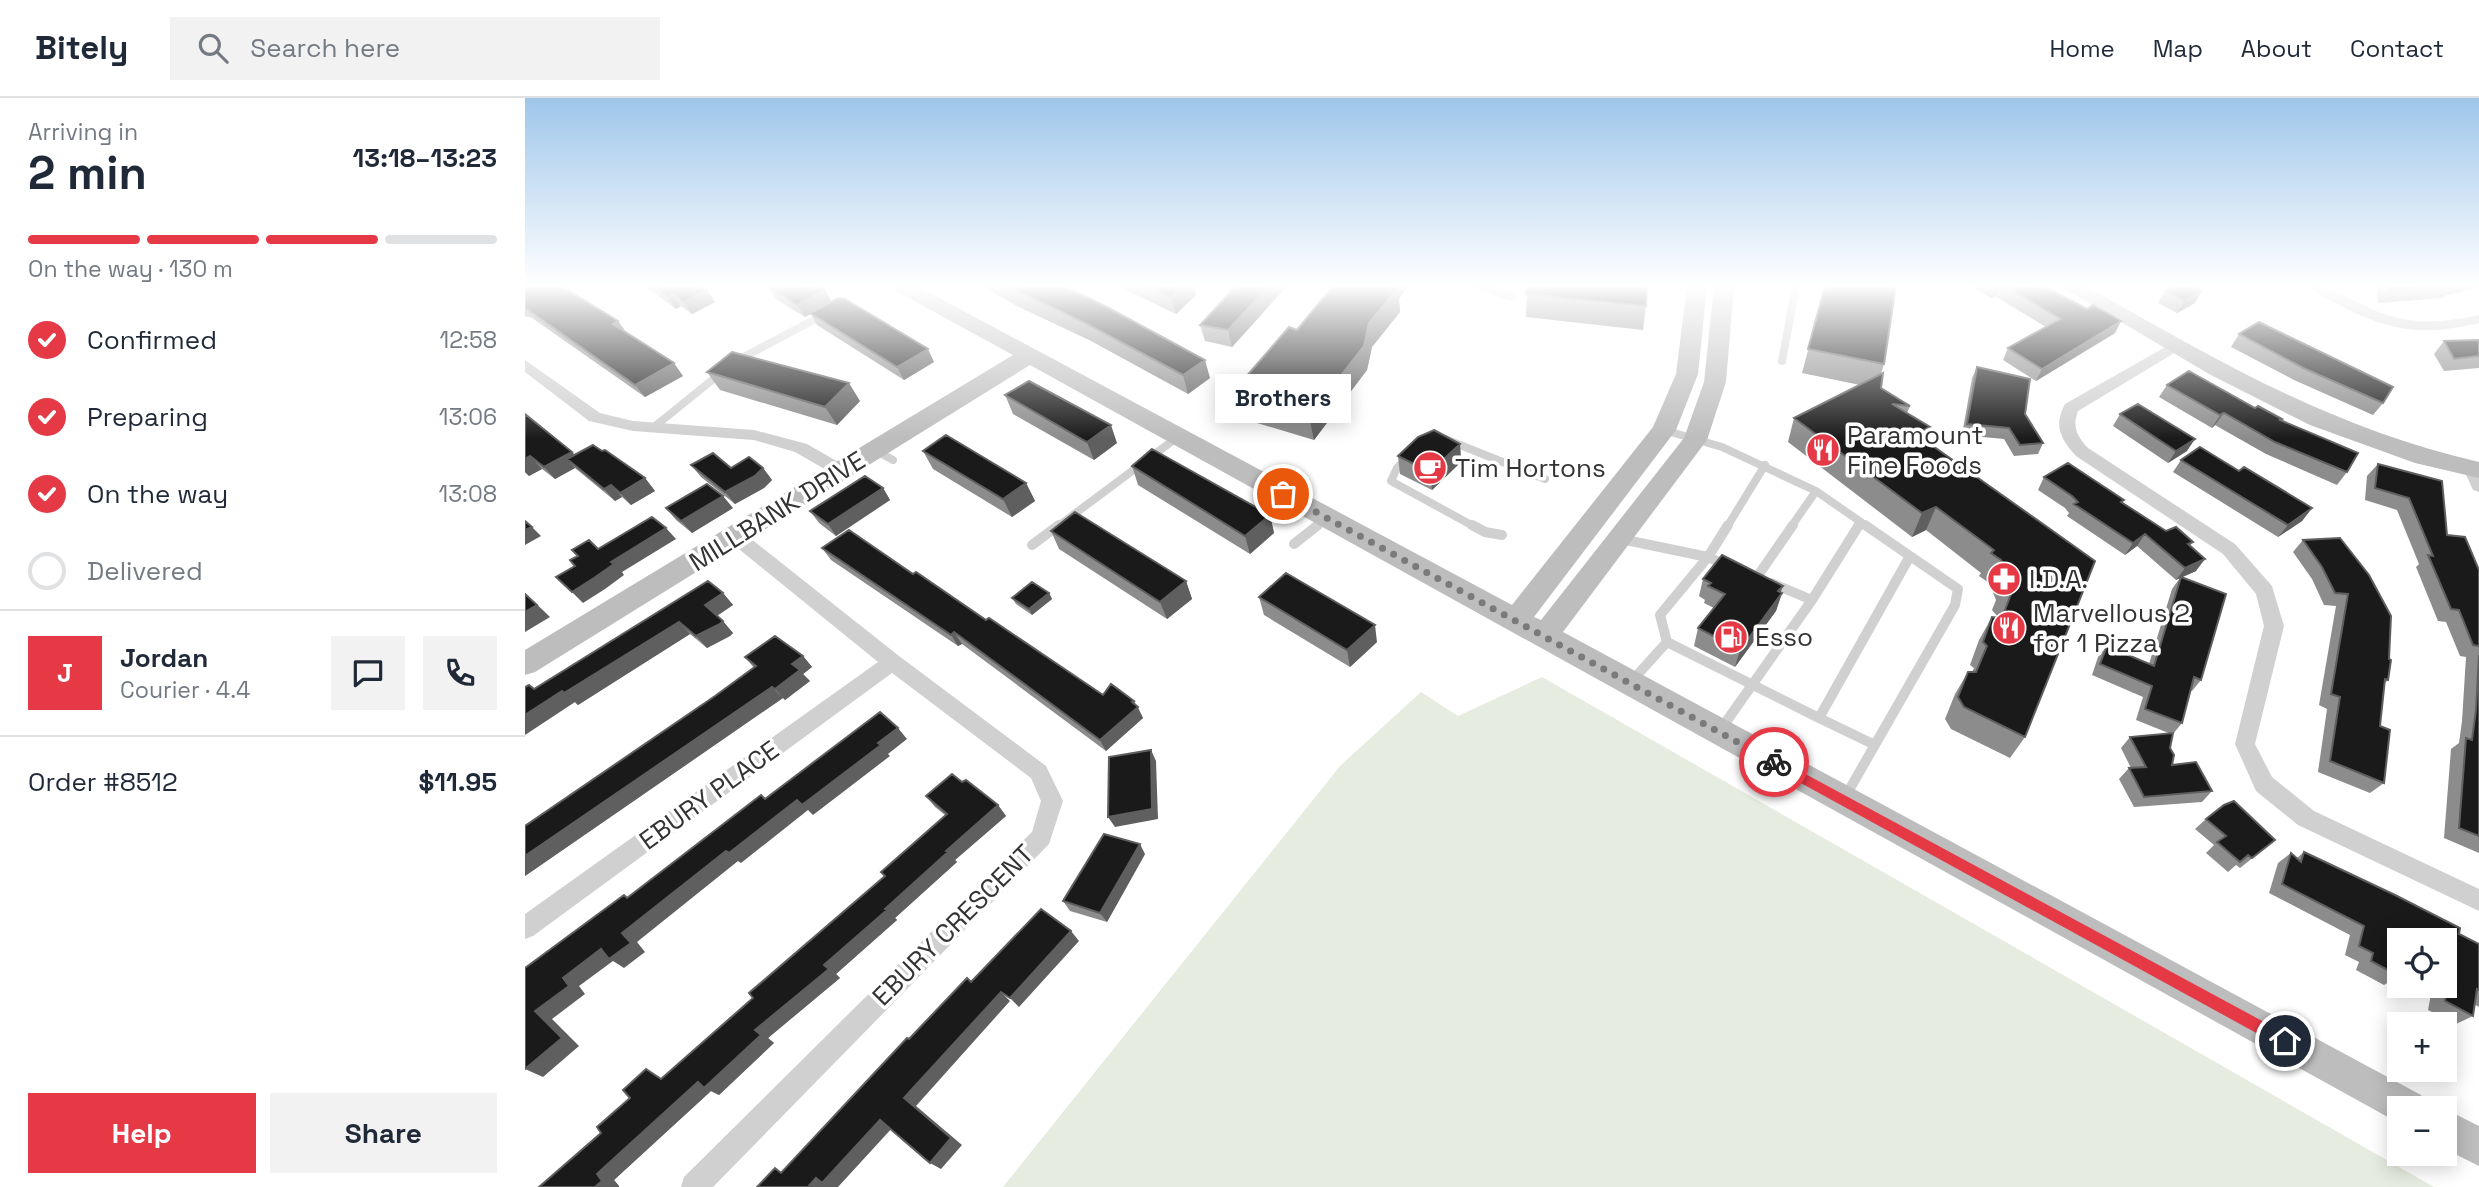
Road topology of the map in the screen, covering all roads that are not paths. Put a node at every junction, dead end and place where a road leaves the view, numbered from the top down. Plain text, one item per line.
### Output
1 (781, 337) edge
2 (993, 337) edge
3 (1691, 337) edge
4 (1719, 337) edge
5 (1787, 337) edge
6 (2160, 337) edge
7 (2176, 346) junction
8 (1028, 356) junction
9 (1782, 361) dead end
10 (525, 365) edge
11 (654, 427) junction
12 (1664, 430) junction
13 (1180, 436) junction
14 (1695, 440) junction
15 (1432, 441) edge
16 (1413, 452) edge
17 (1765, 465) junction
18 (841, 471) junction
19 (2476, 475) edge
20 (1545, 479) dead end
21 (1816, 491) junction
22 (1327, 518) junction
23 (1861, 522) junction
24 (1502, 535) dead end
25 (735, 536) junction
26 (1621, 539) junction
27 (1294, 544) dead end
28 (1032, 545) dead end
29 (1910, 556) junction
30 (1707, 557) junction
31 (1757, 577) junction
32 (1812, 600) junction
33 (1515, 621) junction
34 (1544, 636) junction
35 (1667, 642) junction
36 (892, 662) junction
37 (525, 664) edge
38 (1630, 684) junction
39 (1752, 685) junction
40 (1819, 718) junction
41 (1719, 732) junction
42 (1875, 745) junction
43 (1843, 800) junction
44 (2479, 900) edge
45 (525, 928) edge
46 (2387, 1097) edge
47 (2457, 1135) edge
48 (2479, 1147) edge
49 (694, 1187) edge

1 - 11 lane
2 - 8 street
3 - 12 street
4 - 14 street
5 - 9 lane
6 - 7 street
7 - 19 street
7 - 44 street
8 - 13 street
8 - 18 street, MILLBANK DRIVE
10 - 11 street
11 - 18 street
12 - 14 lane
12 - 33 street
13 - 22 street
13 - 28 lane
14 - 17 lane
14 - 26 street
15 - 20 lane
16 - 24 lane
17 - 21 lane
17 - 30 lane
18 - 25 street, MILLBANK DRIVE
21 - 23 lane
21 - 31 lane
22 - 27 lane
22 - 33 street
23 - 29 lane
23 - 32 lane
25 - 36 street, EBURY CRESCENT
25 - 37 street, MILLBANK DRIVE
26 - 30 lane
26 - 34 street
29 - 40 lane
29 - 42 lane
30 - 31 lane
30 - 35 lane
31 - 32 lane
32 - 39 lane
33 - 34 street
34 - 38 street
35 - 38 lane
35 - 39 lane
36 - 45 street, EBURY PLACE
36 - 49 street, EBURY CRESCENT
38 - 41 street
39 - 40 lane
39 - 41 lane
40 - 42 lane
41 - 43 street
42 - 43 lane
43 - 46 street
47 - 48 street

